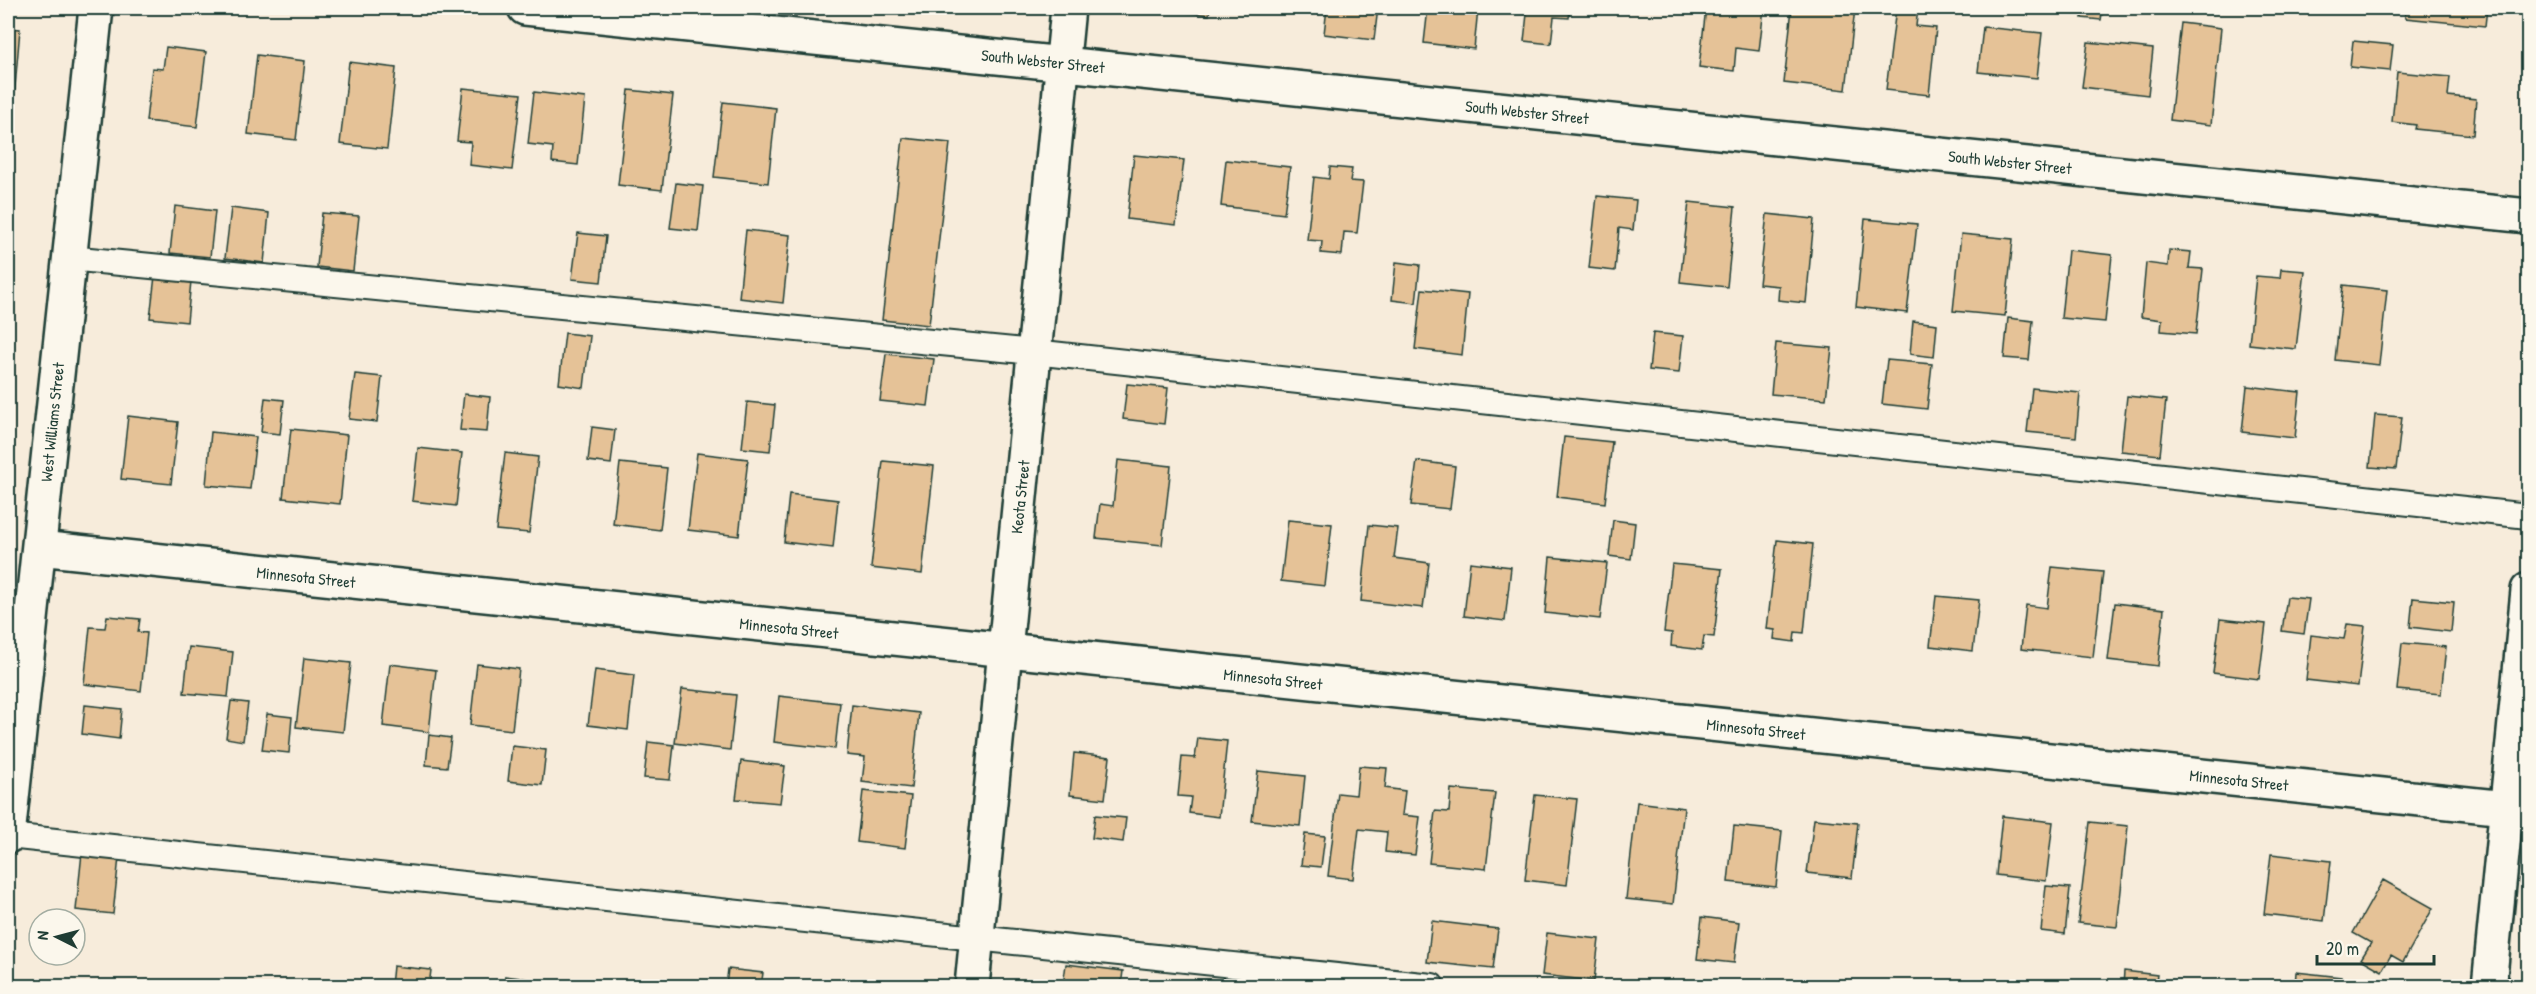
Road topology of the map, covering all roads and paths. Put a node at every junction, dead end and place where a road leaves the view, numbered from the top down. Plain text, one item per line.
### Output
1 (96, 8) edge
2 (525, 8) edge
3 (1068, 8) edge
4 (1062, 63) junction
5 (2529, 216) edge
6 (69, 258) junction
7 (1034, 352) junction
8 (2529, 516) edge
9 (39, 548) junction
10 (2529, 590) edge
11 (1004, 650) junction
12 (2506, 808) junction
13 (8, 836) edge
14 (976, 938) junction
15 (972, 987) edge
16 (1432, 987) edge
17 (2489, 987) edge

1 - 6 street, West Williams Street
2 - 4 street, South Webster Street
3 - 4 street, Keota Street
4 - 5 street, South Webster Street
4 - 7 street, Keota Street
6 - 7 lane
6 - 9 street, West Williams Street
7 - 8 lane
7 - 11 street, Keota Street
9 - 11 street, Minnesota Street
9 - 13 street, West Williams Street
10 - 12 street
11 - 12 street, Minnesota Street
11 - 14 street, Keota Street
12 - 17 street
13 - 14 lane
14 - 15 street, Keota Street
14 - 16 lane

